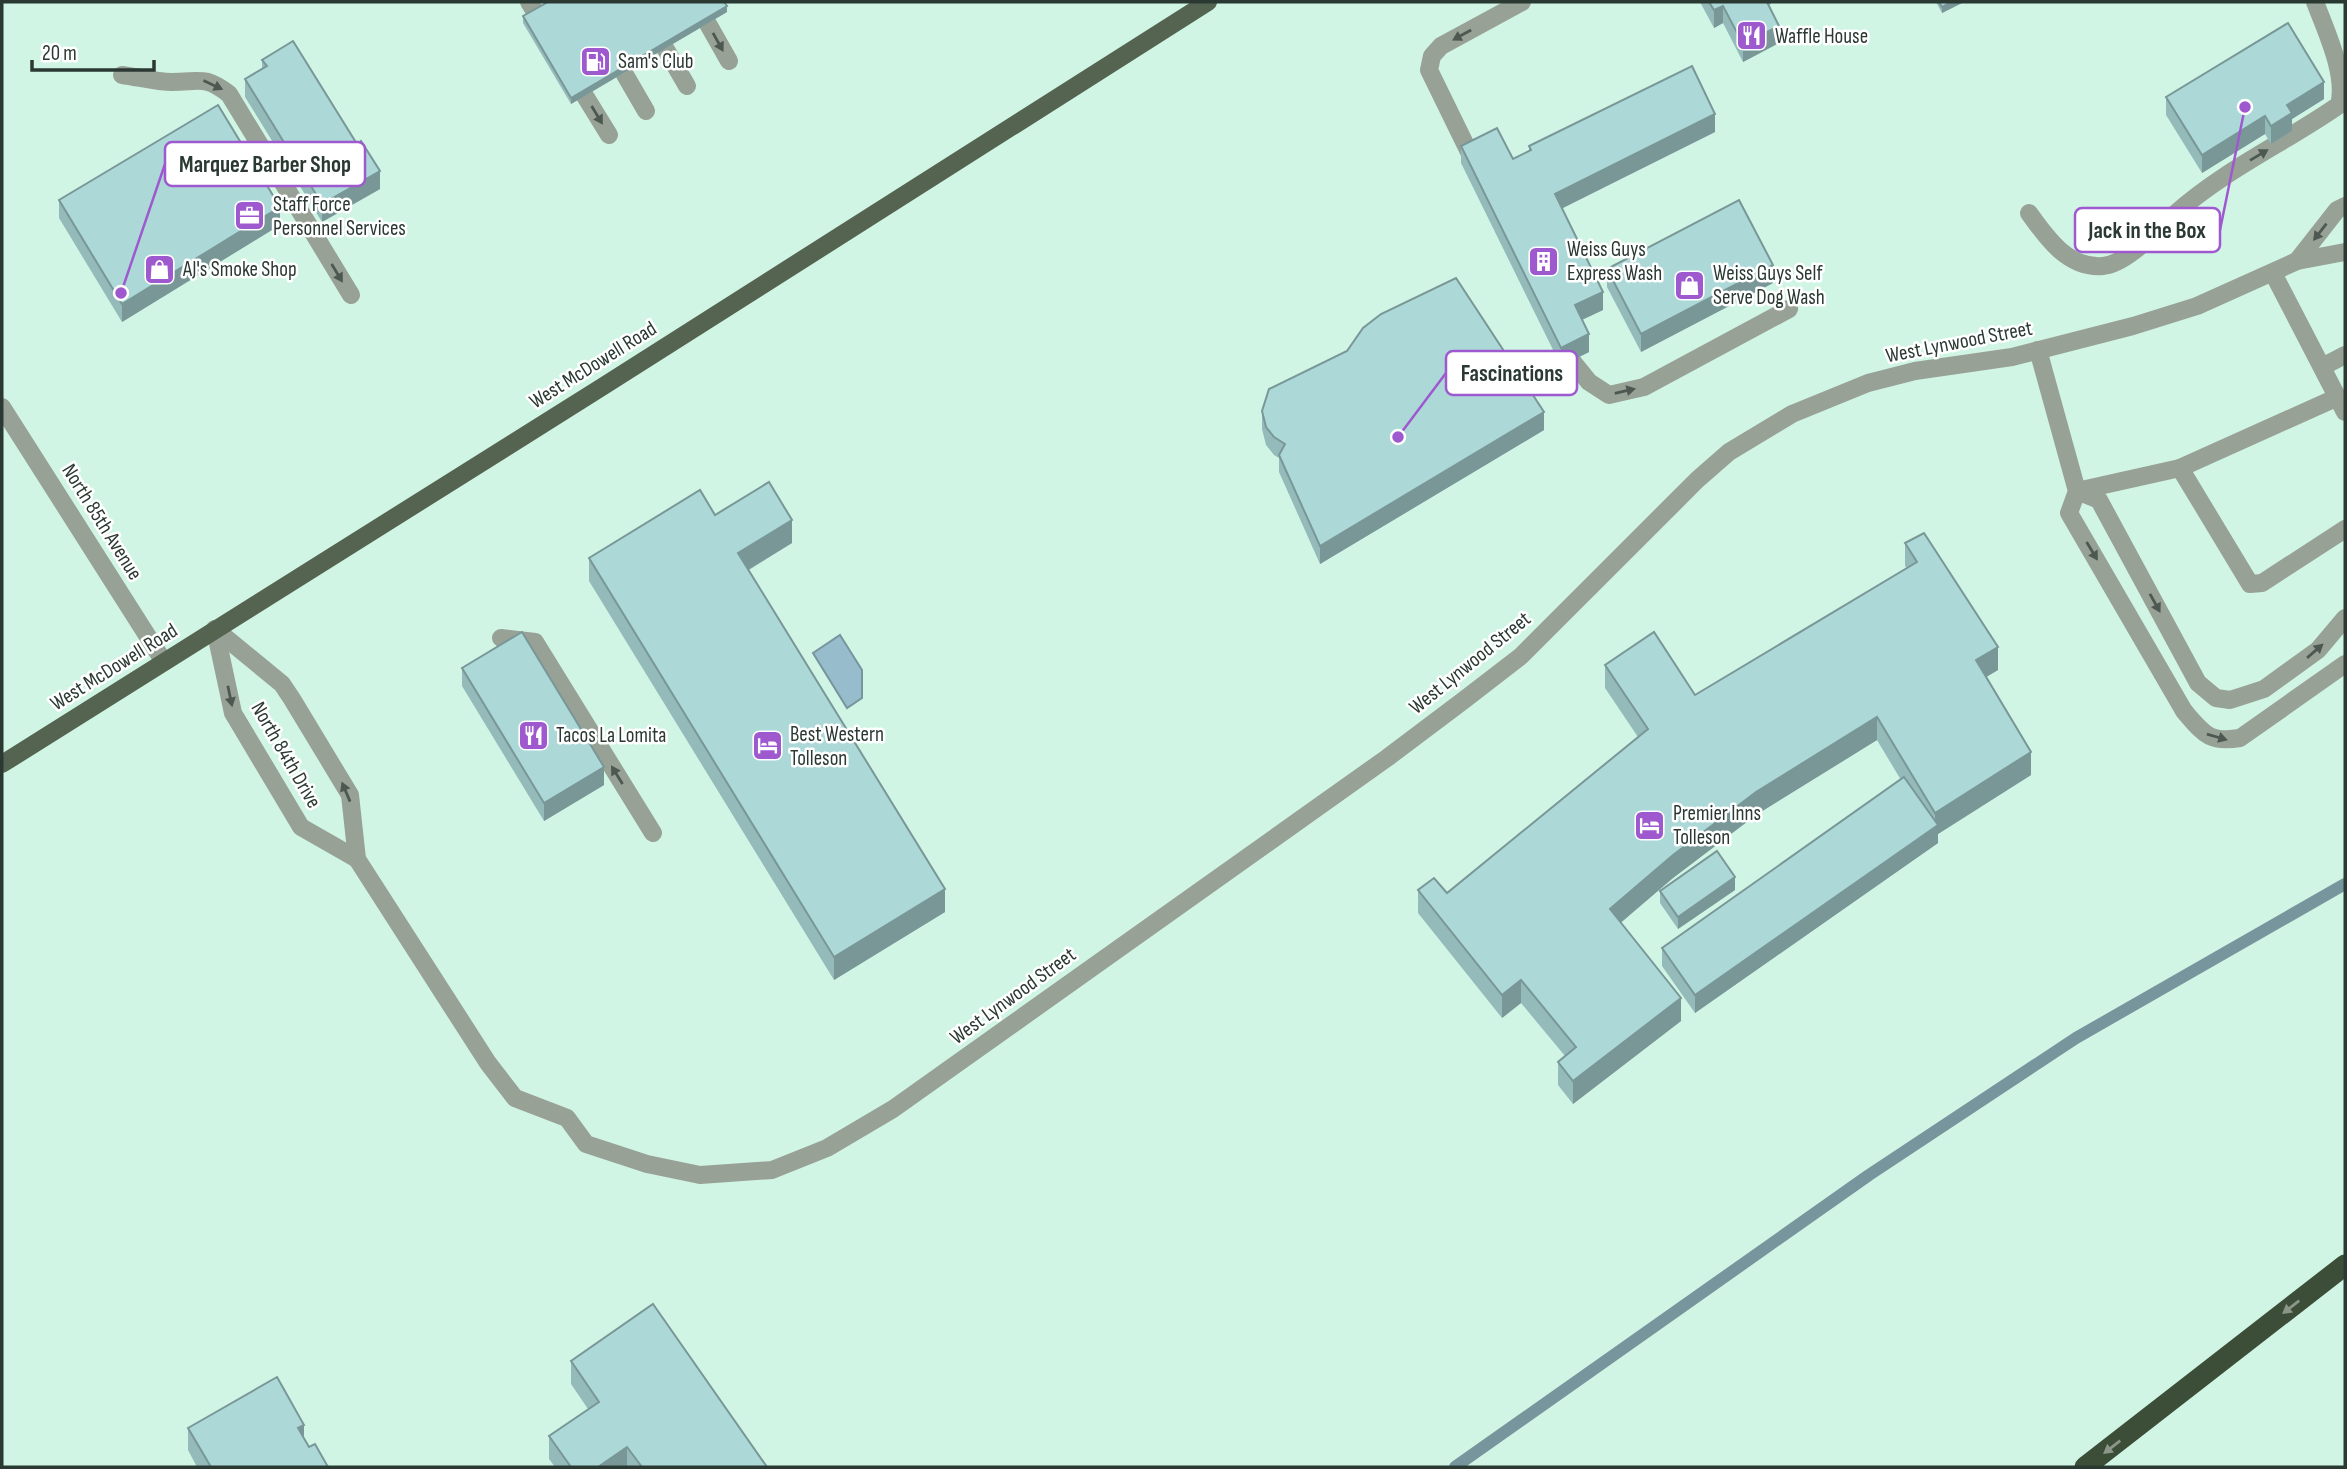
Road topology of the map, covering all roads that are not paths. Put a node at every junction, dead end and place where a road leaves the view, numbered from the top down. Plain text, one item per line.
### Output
1 (1208, 2) edge
2 (1522, 2) edge
3 (2315, 2) edge
4 (708, 23) edge
5 (666, 48) edge
6 (729, 61) dead end
7 (624, 73) edge
8 (122, 75) dead end
9 (687, 86) dead end
10 (585, 96) edge
11 (646, 111) dead end
12 (609, 135) dead end
13 (1472, 158) edge
14 (2345, 206) edge
15 (2028, 213) dead end
16 (2345, 252) edge
17 (2297, 261) junction
18 (2273, 273) junction
19 (351, 295) dead end
20 (1789, 309) dead end
21 (2038, 351) junction
22 (2345, 355) edge
23 (1572, 361) edge
24 (2322, 367) junction
25 (2341, 404) edge
26 (2, 407) edge
27 (2180, 468) junction
28 (2077, 491) junction
29 (2345, 529) edge
30 (2345, 618) edge
31 (215, 629) junction
32 (500, 638) dead end
33 (164, 662) junction
34 (2345, 664) edge
35 (2, 764) edge
36 (653, 833) dead end
37 (357, 859) junction
38 (699, 1175) joint
39 (2345, 1265) edge
40 (2085, 1467) edge

1 - 31 main road, West McDowell Road
2 -> 13 street
15 -> 3 street
4 -> 6 street
5 - 9 street
7 - 11 street
8 -> 19 street
10 -> 12 street
14 -> 17 street, West Lynwood Street
16 - 17 street, West Lynwood Street
17 - 18 street, West Lynwood Street
18 - 21 street, West Lynwood Street
18 - 24 street
23 -> 20 street
21 - 28 street
21 - 38 street, West Lynwood Street
22 - 24 street
24 - 25 street
25 - 27 street
26 - 33 street, North 85th Avenue
27 - 28 street
27 - 29 street
28 -> 30 street
28 -> 34 street
31 - 33 main road, West McDowell Road
37 -> 31 street, North 84th Drive
31 -> 37 street, North 84th Drive
36 -> 32 street
33 - 35 main road, West McDowell Road
37 - 38 street, North 84th Drive
39 -> 40 highway

